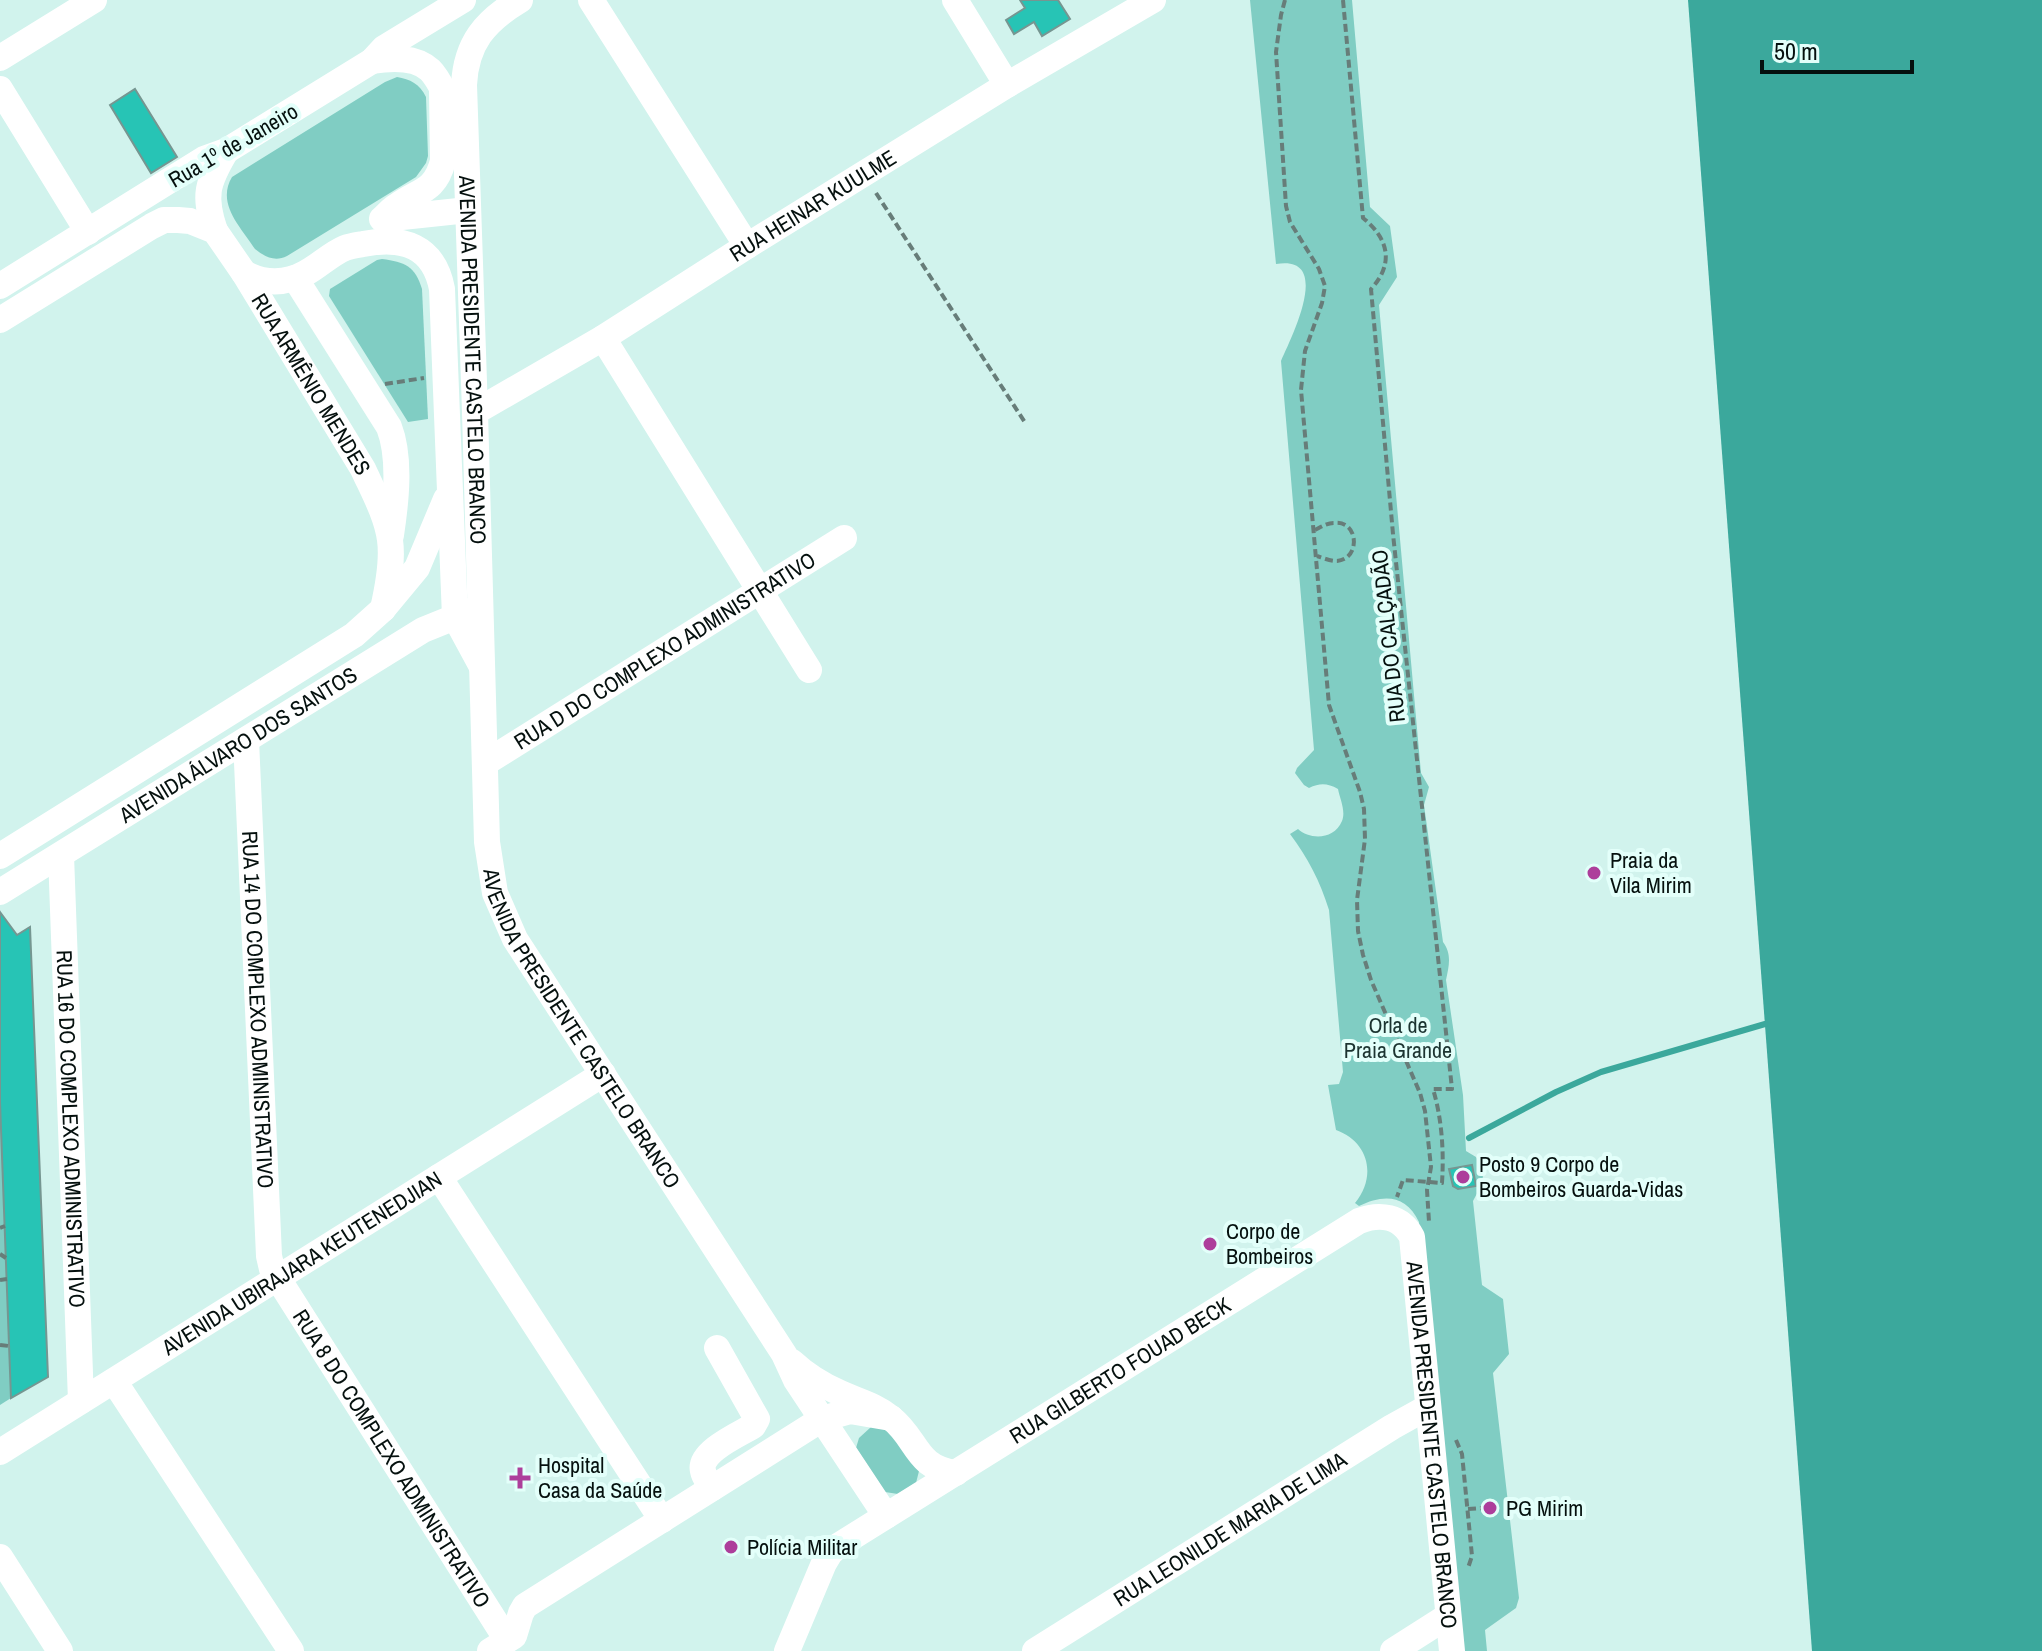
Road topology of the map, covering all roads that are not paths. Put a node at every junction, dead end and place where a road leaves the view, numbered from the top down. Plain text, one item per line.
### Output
1 (94, 0) edge
2 (520, 0) edge
3 (591, 0) edge
4 (955, 0) edge
5 (1153, 0) edge
6 (447, 4) edge
7 (0, 58) edge
8 (372, 61) junction
9 (1007, 85) junction
10 (0, 89) edge
11 (442, 90) junction
12 (465, 123) junction
13 (226, 151) junction
14 (468, 210) junction
15 (382, 219) junction
16 (215, 231) junction
17 (88, 232) junction
18 (747, 246) junction
19 (345, 248) junction
20 (244, 273) junction
21 (295, 278) junction
22 (0, 286) edge
23 (0, 320) edge
24 (603, 338) junction
25 (475, 412) junction
26 (450, 489) junction
27 (844, 538) dead end
28 (390, 540) junction
29 (759, 591) junction
30 (482, 608) junction
31 (376, 616) junction
32 (455, 617) junction
33 (483, 668) junction
34 (809, 670) dead end
35 (246, 740) junction
36 (485, 763) junction
37 (61, 855) junction
38 (0, 856) edge
39 (0, 892) edge
40 (603, 1074) junction
41 (439, 1177) junction
42 (1388, 1217) joint
43 (277, 1278) junction
44 (717, 1348) dead end
45 (784, 1354) junction
46 (114, 1381) junction
47 (81, 1401) junction
48 (1428, 1407) junction
49 (881, 1416) junction
50 (822, 1419) junction
51 (0, 1452) edge
52 (844, 1454) junction
53 (925, 1461) junction
54 (956, 1473) junction
55 (712, 1488) junction
56 (925, 1492) junction
57 (886, 1516) junction
58 (662, 1520) junction
59 (0, 1557) edge
60 (1448, 1616) junction
61 (508, 1644) edge
62 (60, 1651) edge
63 (291, 1651) edge
64 (787, 1651) edge
65 (1035, 1651) edge
66 (1393, 1651) edge
67 (1452, 1651) edge

1 - 7 street
2 - 12 street, AVENIDA PRESIDENTE CASTELO BRANCO
3 - 18 street
4 - 9 street
5 - 9 street, RUA HEINAR KUULME
6 - 8 street, Rua 1º de Janeiro
8 - 11 street
8 - 13 street, Rua 1º de Janeiro
9 - 18 street, RUA HEINAR KUULME
10 - 17 street
11 - 12 street
11 - 15 street
12 - 14 street, AVENIDA PRESIDENTE CASTELO BRANCO
13 - 16 street
13 - 17 street, Rua 1º de Janeiro
14 - 15 street
14 - 25 street, AVENIDA PRESIDENTE CASTELO BRANCO
15 - 19 street
16 - 20 street, RUA ARMÊNIO MENDES
16 - 23 street
17 - 22 street, Rua 1º de Janeiro
18 - 24 street, RUA HEINAR KUULME
19 - 21 street
19 - 26 street, AVENIDA PRESIDENTE CASTELO BRANCO
20 - 21 street
20 - 28 street, RUA ARMÊNIO MENDES
21 - 28 street
24 - 25 street, RUA HEINAR KUULME
24 - 29 street
25 - 30 street, AVENIDA PRESIDENTE CASTELO BRANCO
26 - 31 street, AVENIDA ÁLVARO DOS SANTOS
26 - 32 street, AVENIDA PRESIDENTE CASTELO BRANCO
27 - 29 street, RUA D DO COMPLEXO ADMINISTRATIVO
28 - 31 street, RUA ARMÊNIO MENDES
29 - 34 street
29 - 36 street, RUA D DO COMPLEXO ADMINISTRATIVO
30 - 32 street, AVENIDA ÁLVARO DOS SANTOS
30 - 33 street, AVENIDA PRESIDENTE CASTELO BRANCO
31 - 38 street, AVENIDA ÁLVARO DOS SANTOS
32 - 33 street, AVENIDA PRESIDENTE CASTELO BRANCO
32 - 35 street, AVENIDA ÁLVARO DOS SANTOS
33 - 36 street, AVENIDA PRESIDENTE CASTELO BRANCO
35 - 37 street, AVENIDA ÁLVARO DOS SANTOS
35 - 43 street, RUA 14 DO COMPLEXO ADMINISTRATIVO
36 - 40 street, AVENIDA PRESIDENTE CASTELO BRANCO
37 - 39 street, AVENIDA ÁLVARO DOS SANTOS
37 - 47 street, RUA 16 DO COMPLEXO ADMINISTRATIVO
40 - 41 street, AVENIDA UBIRAJARA KEUTENEDJIAN
40 - 45 street, AVENIDA PRESIDENTE CASTELO BRANCO
41 - 43 street, AVENIDA UBIRAJARA KEUTENEDJIAN
41 - 58 street
42 - 48 street, AVENIDA PRESIDENTE CASTELO BRANCO
42 - 54 street, RUA GILBERTO FOUAD BECK
43 - 46 street, AVENIDA UBIRAJARA KEUTENEDJIAN
43 - 61 street, RUA 8 DO COMPLEXO ADMINISTRATIVO
44 - 55 street
45 - 49 street, AVENIDA PRESIDENTE CASTELO BRANCO
45 - 50 street, AVENIDA PRESIDENTE CASTELO BRANCO
46 - 47 street, AVENIDA UBIRAJARA KEUTENEDJIAN
46 - 63 street
47 - 51 street, AVENIDA UBIRAJARA KEUTENEDJIAN
48 - 60 street, AVENIDA PRESIDENTE CASTELO BRANCO
48 - 65 street, RUA LEONILDE MARIA DE LIMA
49 - 50 street
49 - 52 street
49 - 53 street, AVENIDA PRESIDENTE CASTELO BRANCO
50 - 52 street, AVENIDA PRESIDENTE CASTELO BRANCO
50 - 55 street
52 - 57 street, AVENIDA PRESIDENTE CASTELO BRANCO
53 - 54 street
53 - 56 street
54 - 56 street, RUA GILBERTO FOUAD BECK
55 - 58 street
56 - 57 street, RUA GILBERTO FOUAD BECK
57 - 64 street, RUA GILBERTO FOUAD BECK
58 - 61 street
59 - 62 street
60 - 66 street
60 - 67 street, AVENIDA PRESIDENTE CASTELO BRANCO

